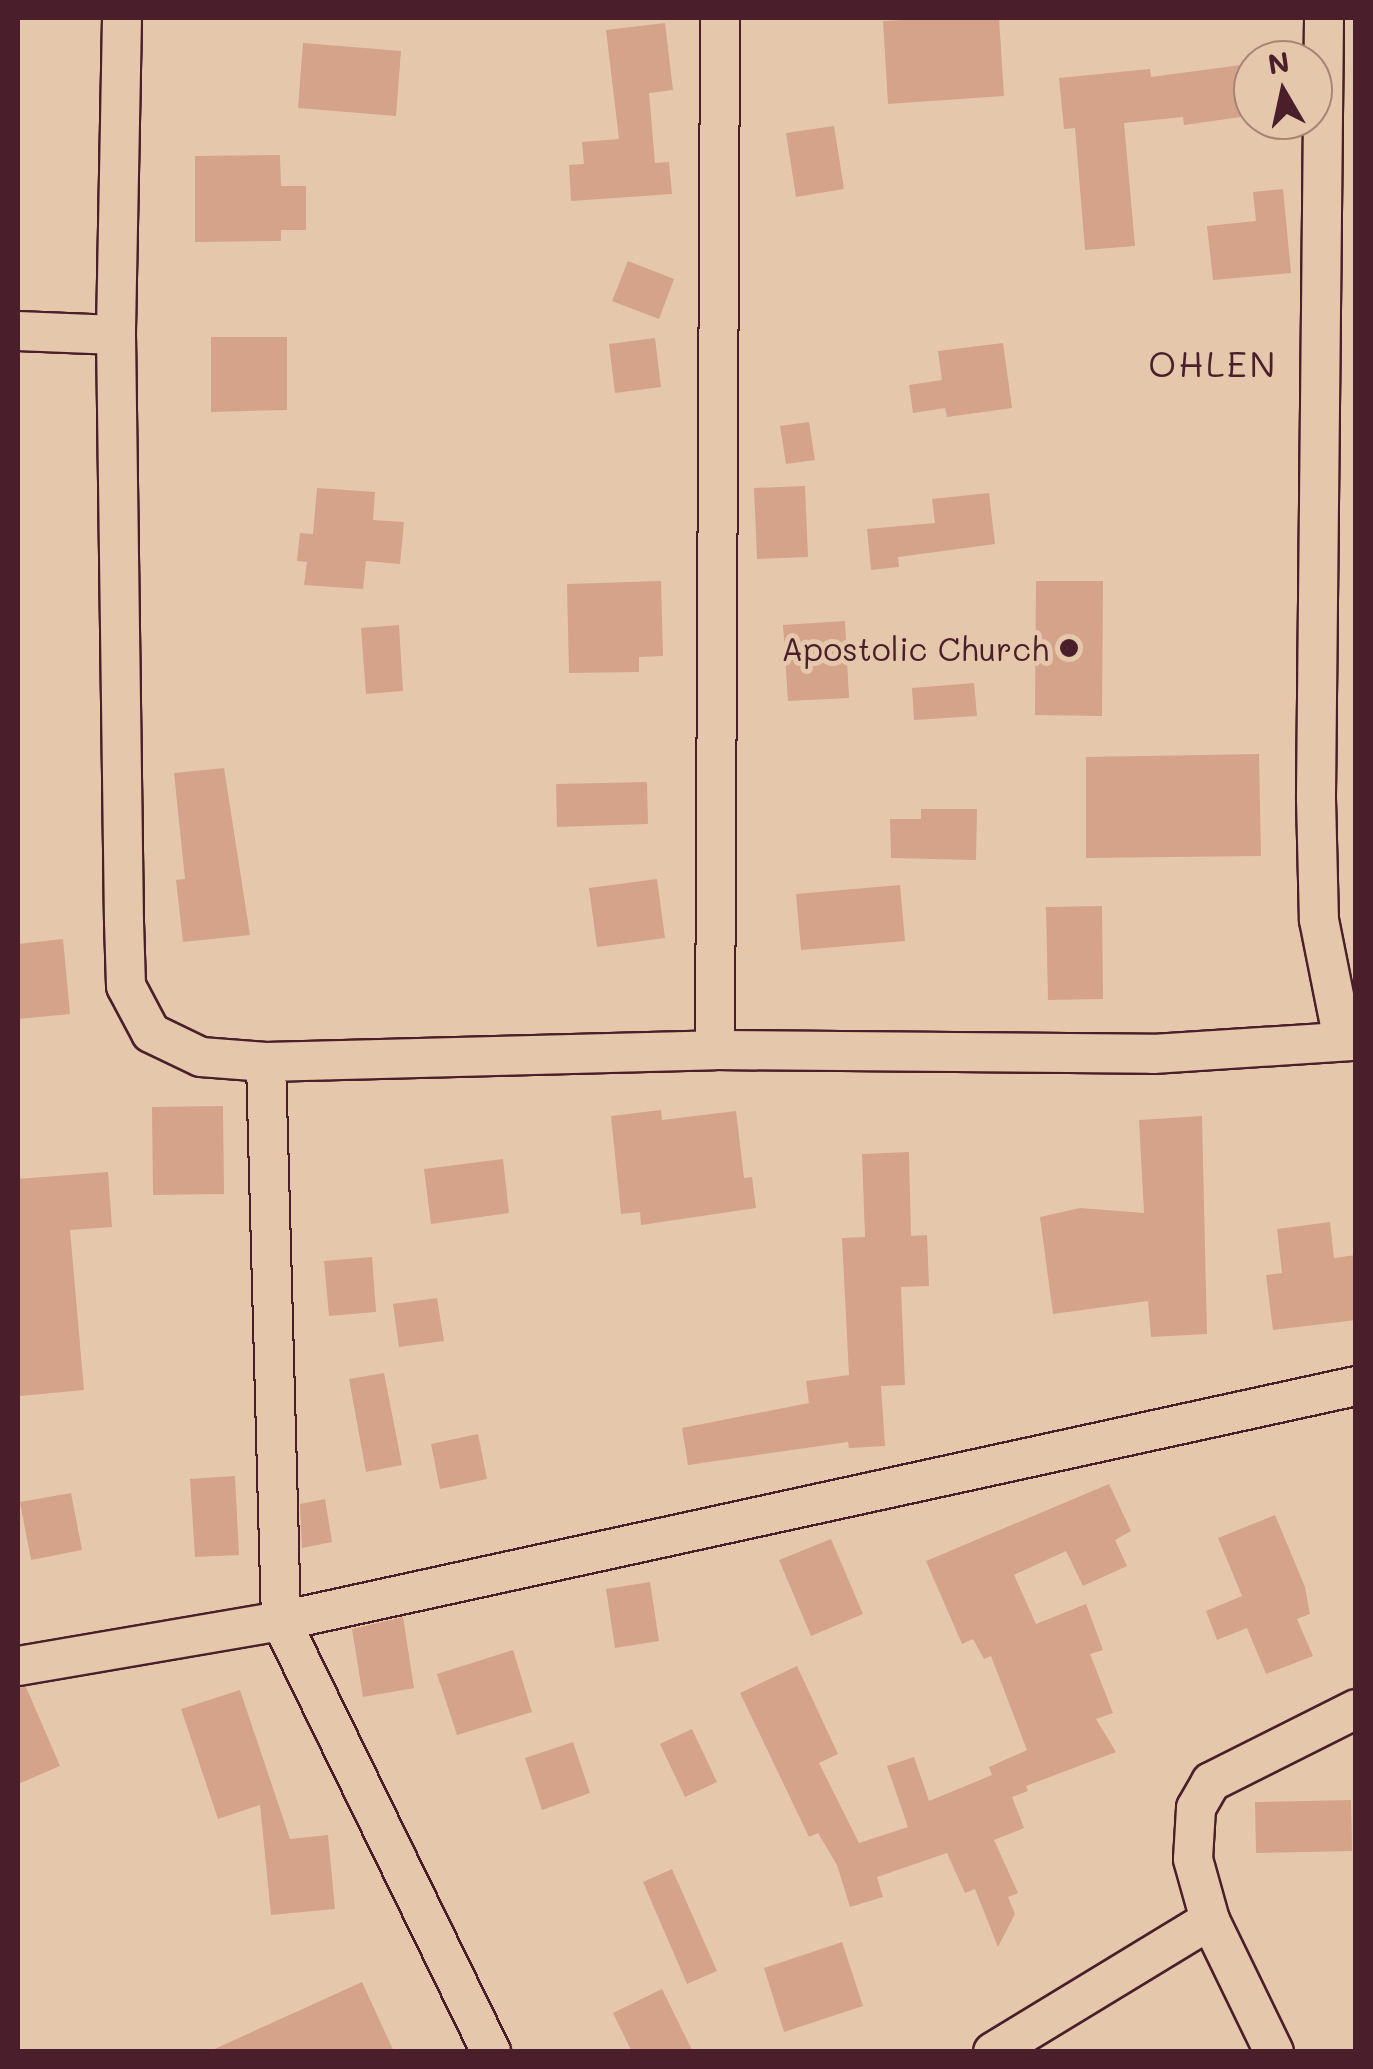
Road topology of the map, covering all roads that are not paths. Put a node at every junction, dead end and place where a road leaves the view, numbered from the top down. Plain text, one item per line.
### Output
1 (122, 18) edge
2 (720, 18) edge
3 (1324, 18) edge
4 (18, 331) edge
5 (116, 336) junction
6 (1349, 1040) edge
7 (714, 1050) junction
8 (266, 1062) junction
9 (1356, 1386) edge
10 (281, 1621) junction
11 (18, 1666) edge
12 (1356, 1710) edge
13 (1210, 1920) junction
14 (491, 2052) edge
15 (993, 2052) edge
16 (1274, 2052) edge

1 - 5 street
2 - 7 street
3 - 6 street
4 - 5 street
5 - 8 street
6 - 7 street
7 - 8 street
8 - 10 street
9 - 10 street
10 - 11 street
10 - 14 street
12 - 13 street
13 - 15 street
13 - 16 street

